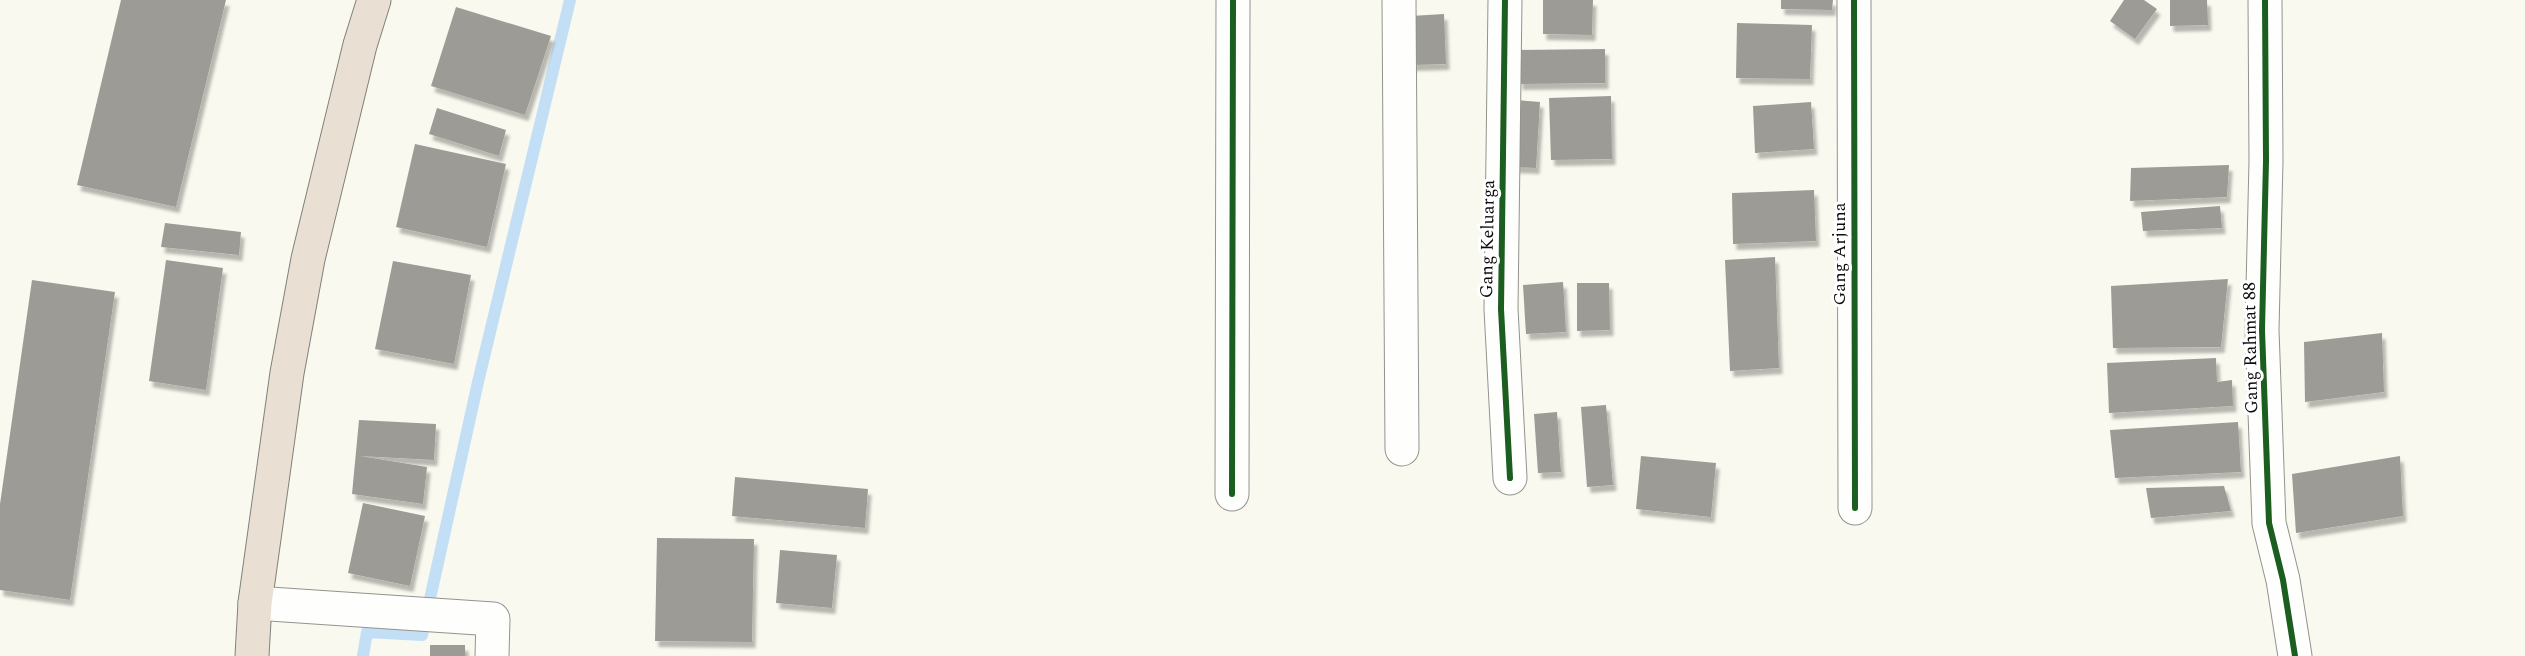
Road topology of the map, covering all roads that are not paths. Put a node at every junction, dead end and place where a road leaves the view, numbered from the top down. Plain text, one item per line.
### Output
1 (374, 0) edge
2 (1233, 0) edge
3 (1399, 0) edge
4 (1505, 0) edge
5 (1854, 0) edge
6 (2265, 0) edge
7 (1402, 449) dead end
8 (1510, 478) dead end
9 (1232, 494) dead end
10 (1855, 508) dead end
11 (255, 603) junction
12 (252, 656) edge
13 (492, 656) edge
14 (2295, 656) edge

1 - 11 highway
2 - 9 street
3 - 7 street
4 - 8 street, Gang Keluarga
5 - 10 street, Gang Arjuna
6 - 14 street, Gang Rahmat 88
11 - 12 highway
11 - 13 street

